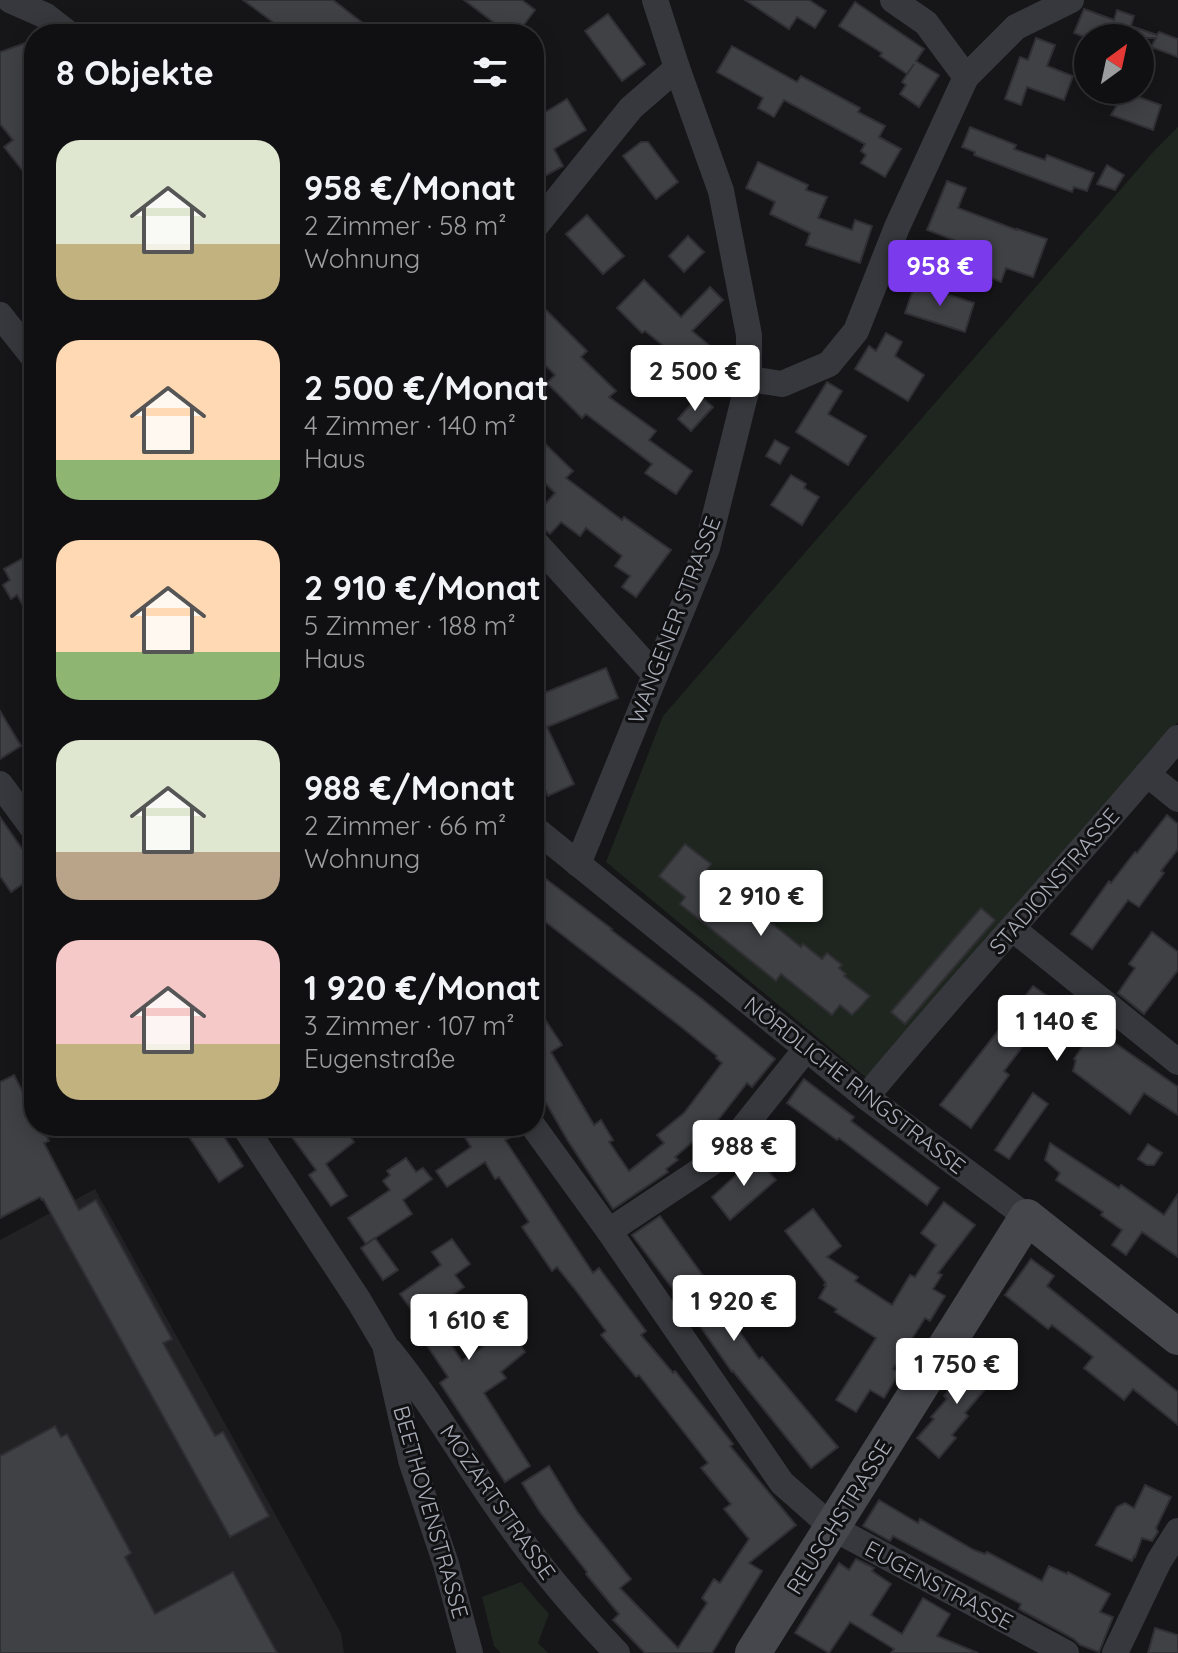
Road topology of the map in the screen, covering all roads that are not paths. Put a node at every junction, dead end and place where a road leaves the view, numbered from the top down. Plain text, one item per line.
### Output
1 (10, 0) edge
2 (655, 0) edge
3 (893, 0) edge
4 (1071, 0) edge
5 (56, 24) edge
6 (677, 68) junction
7 (966, 77) junction
8 (544, 216) edge
9 (0, 315) edge
10 (24, 345) edge
11 (749, 379) junction
12 (544, 552) edge
13 (655, 675) junction
14 (1178, 738) edge
15 (1147, 774) junction
16 (0, 784) edge
17 (1178, 799) edge
18 (24, 816) edge
19 (544, 836) edge
20 (578, 864) junction
21 (1013, 929) junction
22 (806, 1049) junction
23 (1178, 1062) edge
24 (866, 1097) junction
25 (251, 1136) edge
26 (540, 1136) edge
27 (1027, 1217) junction
28 (609, 1231) junction
29 (1178, 1337) edge
30 (385, 1345) junction
31 (833, 1528) junction
32 (1178, 1531) edge
33 (470, 1653) edge
34 (617, 1653) edge
35 (753, 1653) edge
36 (1066, 1653) edge
37 (1115, 1653) edge

1 - 5 street
2 - 6 street, WANGENER STRASSE
3 - 7 street
4 - 7 street
6 - 8 street
6 - 11 street, WANGENER STRASSE
7 - 11 street
9 - 10 street
11 - 13 street, WANGENER STRASSE
12 - 13 street
13 - 20 street, WANGENER STRASSE
14 - 15 street, STADIONSTRASSE
15 - 17 street
15 - 21 street, STADIONSTRASSE
16 - 18 street
19 - 20 street, NÖRDLICHE RINGSTRASSE
20 - 22 street, NÖRDLICHE RINGSTRASSE
21 - 23 street
21 - 24 street, STADIONSTRASSE
22 - 24 street, NÖRDLICHE RINGSTRASSE
22 - 28 street
24 - 27 street, NÖRDLICHE RINGSTRASSE
25 - 30 street, BEETHOVENSTRASSE
26 - 28 street, EUGENSTRASSE
27 - 29 street, NÖRDLICHE RINGSTRASSE
27 - 31 street, REUSCHSTRASSE
28 - 31 street, EUGENSTRASSE
30 - 33 street, BEETHOVENSTRASSE
30 - 34 street, MOZARTSTRASSE
31 - 35 street, REUSCHSTRASSE
31 - 36 street, EUGENSTRASSE
32 - 37 street

